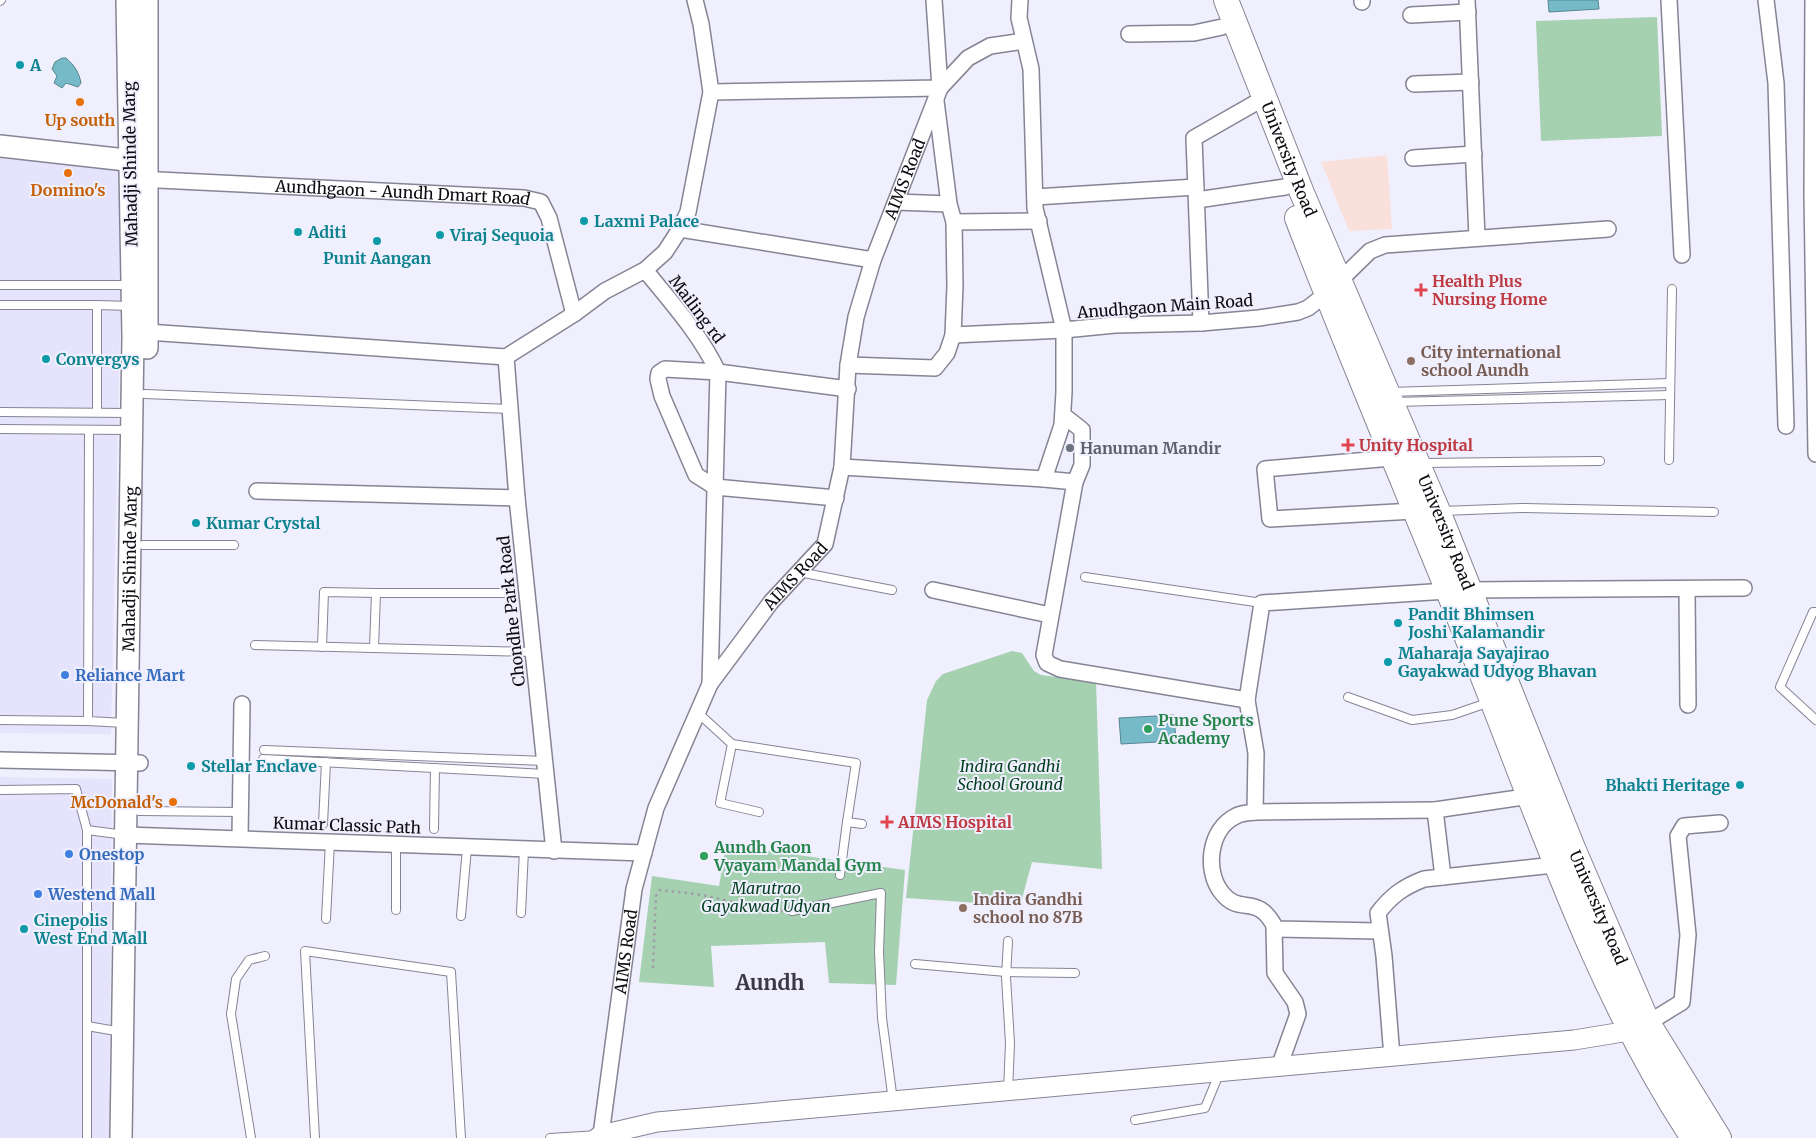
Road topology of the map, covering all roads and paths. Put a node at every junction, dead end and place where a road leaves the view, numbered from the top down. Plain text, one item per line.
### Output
1 (127, 0) edge
2 (147, 0) edge
3 (695, 0) edge
4 (934, 0) edge
5 (1020, 0) edge
6 (1212, 0) edge
7 (1226, 0) edge
8 (1669, 0) edge
9 (1766, 0) edge
10 (1813, 0) edge
11 (1467, 6) edge
12 (1411, 15) dead end
13 (1222, 27) junction
14 (1130, 34) dead end
15 (1024, 41) junction
16 (1471, 82) junction
17 (1414, 84) dead end
18 (711, 92) junction
19 (938, 94) junction
20 (1258, 100) junction
21 (0, 132) edge
22 (0, 146) edge
23 (1474, 154) junction
24 (1413, 158) dead end
25 (139, 162) junction
26 (1285, 188) junction
27 (1196, 193) junction
28 (1035, 197) junction
29 (896, 202) junction
30 (949, 204) junction
31 (1040, 221) junction
32 (954, 222) junction
33 (680, 228) junction
34 (1608, 229) dead end
35 (1478, 238) junction
36 (1682, 255) dead end
37 (873, 260) junction
38 (645, 270) junction
39 (0, 285) edge
40 (132, 285) junction
41 (1334, 287) junction
42 (1672, 289) dead end
43 (0, 305) edge
44 (97, 306) junction
45 (132, 306) junction
46 (574, 314) junction
47 (1202, 323) junction
48 (1064, 330) junction
49 (147, 332) junction
50 (954, 335) junction
51 (506, 357) junction
52 (848, 365) junction
53 (718, 372) junction
54 (1670, 383) junction
55 (848, 389) junction
56 (146, 394) junction
57 (1670, 396) junction
58 (1390, 397) junction
59 (509, 409) junction
60 (0, 412) edge
61 (97, 412) junction
62 (1062, 415) junction
63 (132, 421) junction
64 (1786, 426) dead end
65 (0, 430) edge
66 (89, 430) junction
67 (1816, 454) edge
68 (1392, 458) junction
69 (1669, 460) dead end
70 (1600, 461) dead end
71 (1418, 463) junction
72 (842, 467) junction
73 (1044, 479) junction
74 (1075, 482) junction
75 (715, 487) junction
76 (257, 490) dead end
77 (517, 498) junction
78 (836, 498) junction
79 (1414, 511) junction
80 (1438, 511) junction
81 (1714, 512) dead end
82 (143, 544) junction
83 (234, 545) dead end
84 (799, 572) junction
85 (1085, 577) dead end
86 (1687, 588) junction
87 (1744, 588) dead end
88 (892, 590) dead end
89 (933, 590) dead end
90 (1470, 590) junction
91 (1447, 591) junction
92 (376, 593) junction
93 (508, 593) dead end
94 (1262, 603) junction
95 (1816, 612) edge
96 (1050, 615) junction
97 (255, 645) dead end
98 (322, 647) junction
99 (374, 648) junction
100 (533, 652) junction
101 (710, 684) junction
102 (1348, 697) dead end
103 (1247, 700) junction
104 (1492, 701) junction
105 (242, 704) dead end
106 (1688, 705) dead end
107 (698, 712) junction
108 (0, 720) edge
109 (88, 720) junction
110 (1816, 720) edge
111 (127, 723) junction
112 (732, 744) junction
113 (264, 750) dead end
114 (263, 759) dead end
115 (0, 760) edge
116 (326, 762) junction
117 (133, 763) junction
118 (545, 767) junction
119 (435, 768) junction
120 (0, 790) edge
121 (1540, 795) junction
122 (1435, 810) junction
123 (139, 811) junction
124 (241, 812) junction
125 (759, 812) dead end
126 (1255, 812) junction
127 (847, 822) junction
128 (1720, 823) dead end
129 (323, 824) dead end
130 (862, 824) dead end
131 (434, 829) dead end
132 (87, 830) junction
133 (132, 835) junction
134 (240, 838) junction
135 (330, 842) junction
136 (396, 845) junction
137 (467, 848) junction
138 (524, 850) junction
139 (554, 851) junction
140 (644, 853) junction
141 (1567, 863) junction
142 (840, 876) dead end
143 (1442, 877) junction
144 (396, 910) dead end
145 (792, 911) joint
146 (521, 913) dead end
147 (461, 916) dead end
148 (326, 918) dead end
149 (1274, 926) junction
150 (1379, 931) junction
151 (1008, 941) dead end
152 (265, 956) dead end
153 (916, 964) dead end
154 (653, 968) dead end
155 (1006, 972) junction
156 (1075, 973) dead end
157 (87, 1026) junction
158 (1639, 1027) junction
159 (123, 1032) junction
160 (1392, 1057) junction
161 (1279, 1067) junction
162 (1220, 1072) junction
163 (1008, 1091) junction
164 (893, 1101) junction
165 (1135, 1120) dead end
166 (1700, 1133) edge
167 (599, 1137) edge
168 (87, 1138) edge
169 (122, 1138) edge
170 (135, 1138) edge
171 (251, 1138) edge
172 (315, 1138) edge
173 (462, 1138) edge
174 (550, 1138) edge

1 - 25 main road, Mahadji Shinde Marg
2 - 25 main road, Mahadji Shinde Marg
3 - 18 street
4 - 19 street, AIMS Road
5 - 15 street, Anudhgaon Main Road
6 - 13 main road, University Road
7 - 20 main road, University Road
8 - 36 street
9 - 64 street
10 - 67 street
11 - 12 street
11 - 16 street
13 - 14 street
13 - 20 main road, University Road
15 - 19 street
15 - 28 street, Anudhgaon Main Road
16 - 17 street
16 - 23 street
18 - 19 street
18 - 33 street
19 - 29 street, AIMS Road
19 - 30 street
20 - 26 main road, University Road
20 - 27 street
20 - 41 main road, University Road
21 - 25 main road
22 - 25 main road
23 - 24 street
23 - 35 street
25 - 40 main road, Mahadji Shinde Marg
25 - 46 street, Aundhgaon - Aundh Dmart Road
25 - 49 main road, Mahadji Shinde Marg
26 - 27 street
26 - 41 main road, University Road
27 - 28 street
27 - 47 street
28 - 31 street, Anudhgaon Main Road
29 - 30 street
29 - 37 street, AIMS Road
30 - 32 street
31 - 32 street
31 - 48 street, Anudhgaon Main Road
32 - 50 street
33 - 37 street
33 - 38 street
34 - 35 street, Anudhgaon Main Road
35 - 41 street, Anudhgaon Main Road
37 - 52 street, AIMS Road
38 - 46 street
38 - 53 street, Mailing rd
39 - 40 lane
40 - 45 main road, Mahadji Shinde Marg
41 - 47 street, Anudhgaon Main Road
41 - 58 main road, University Road
41 - 68 main road, University Road
42 - 54 lane
43 - 44 lane
44 - 45 lane
44 - 61 lane
45 - 63 main road, Mahadji Shinde Marg
46 - 51 street
47 - 48 street, Anudhgaon Main Road
48 - 50 street
48 - 62 street
49 - 51 street
49 - 56 main road, Mahadji Shinde Marg
50 - 52 street
51 - 59 street, Chondhe Park Road
52 - 55 street, AIMS Road
53 - 55 street
53 - 75 street
53 - 75 street
54 - 57 lane
54 - 58 lane
55 - 72 street, AIMS Road
56 - 59 lane
56 - 82 main road, Mahadji Shinde Marg
57 - 58 lane
57 - 69 lane
58 - 71 main road, University Road
59 - 77 street, Chondhe Park Road
60 - 61 lane
61 - 63 lane
62 - 73 street
62 - 74 street
63 - 66 lane
63 - 111 main road, Mahadji Shinde Marg
65 - 66 lane
66 - 109 lane
68 - 79 main road, University Road
68 - 79 street
70 - 71 lane
71 - 80 main road, University Road
72 - 73 street
72 - 78 street, AIMS Road
73 - 74 street
74 - 96 street
75 - 78 street
75 - 101 street
76 - 77 street
77 - 100 street, Chondhe Park Road
78 - 84 street, AIMS Road
79 - 91 main road, University Road
80 - 81 lane
80 - 90 main road, University Road
82 - 83 lane
82 - 117 main road, Mahadji Shinde Marg
84 - 88 lane
84 - 101 street, AIMS Road
85 - 94 lane
86 - 87 street
86 - 90 street
86 - 106 street
89 - 96 street
90 - 121 main road, University Road
91 - 94 street
91 - 104 main road, University Road
92 - 93 lane
92 - 98 lane
92 - 99 lane
94 - 103 street
95 - 110 lane
96 - 103 street
97 - 98 lane
98 - 99 lane
99 - 100 lane
100 - 118 street, Chondhe Park Road
101 - 107 street, AIMS Road
102 - 104 lane
103 - 126 street
104 - 121 main road, University Road
105 - 124 street
107 - 112 lane
107 - 140 street, AIMS Road
108 - 109 lane
109 - 111 lane
111 - 117 main road, Mahadji Shinde Marg
112 - 125 lane
112 - 127 lane
113 - 118 lane
114 - 116 lane
115 - 117 street
116 - 119 lane
116 - 129 lane
117 - 123 main road, Mahadji Shinde Marg
117 - 133 main road, Mahadji Shinde Marg
118 - 119 lane
118 - 139 street, Chondhe Park Road
119 - 131 lane
120 - 132 lane
121 - 122 street
121 - 141 main road, University Road
122 - 126 street
122 - 143 street
123 - 124 lane
123 - 133 main road, Mahadji Shinde Marg
124 - 134 street
126 - 149 street
127 - 130 lane
127 - 142 lane
128 - 158 street
132 - 133 lane
132 - 157 lane
133 - 134 street, Kumar Classic Path
133 - 159 main road, Mahadji Shinde Marg
133 - 170 main road, Mahadji Shinde Marg
134 - 135 street, Kumar Classic Path
135 - 136 street, Kumar Classic Path
135 - 148 lane
136 - 137 street, Kumar Classic Path
136 - 144 lane
137 - 138 street, Kumar Classic Path
137 - 147 lane
138 - 139 street, Kumar Classic Path
138 - 146 lane
139 - 140 street
140 - 167 street, AIMS Road
141 - 143 street
141 - 158 main road, University Road
143 - 150 street
145 - 154 path
145 - 164 lane
149 - 150 street
149 - 161 street
150 - 160 street
151 - 155 lane
152 - 171 lane
153 - 155 lane
155 - 156 lane
155 - 163 lane
157 - 159 lane
157 - 168 lane
158 - 160 street
158 - 166 main road, University Road
159 - 169 main road, Mahadji Shinde Marg
160 - 161 street
161 - 162 street
162 - 163 street
162 - 165 lane
163 - 164 street
164 - 167 street
167 - 174 lane
172 - 173 lane

